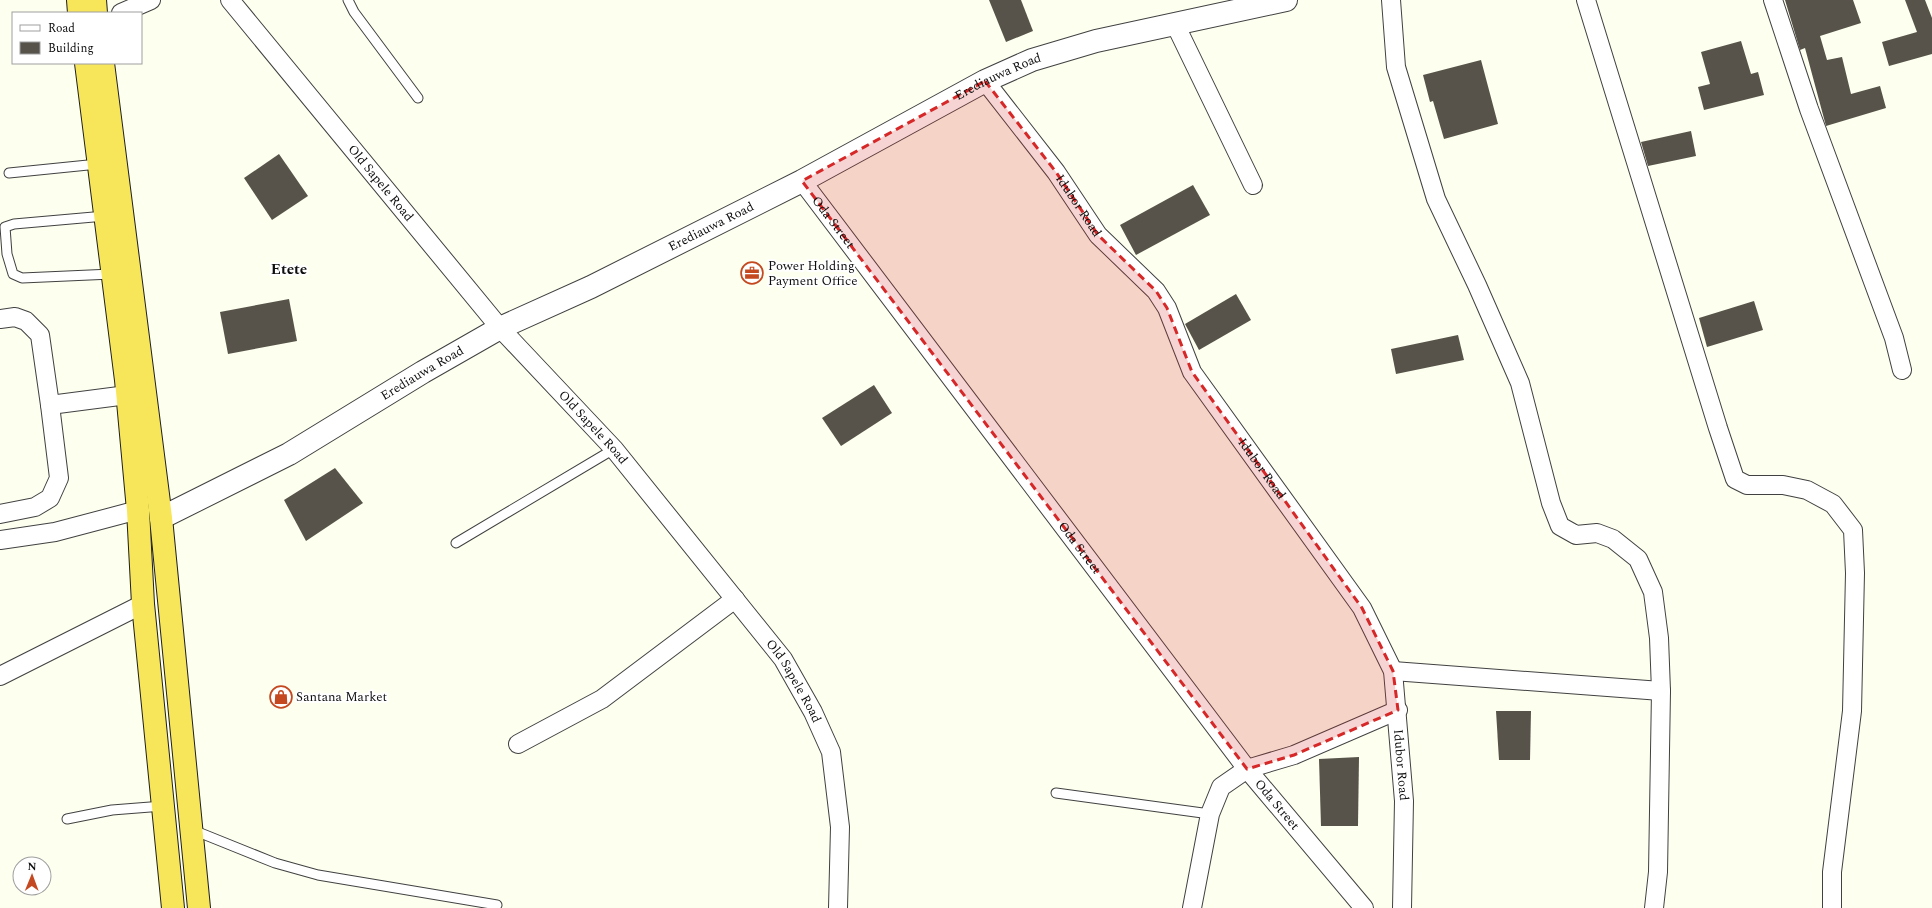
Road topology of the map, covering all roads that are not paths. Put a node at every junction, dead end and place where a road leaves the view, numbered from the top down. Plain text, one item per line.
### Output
1 (78, 0) edge
2 (95, 0) edge
3 (151, 0) edge
4 (230, 0) edge
5 (348, 0) edge
6 (1286, 0) edge
7 (1391, 0) edge
8 (1586, 0) edge
9 (1773, 0) edge
10 (79, 12) edge
11 (96, 12) edge
12 (123, 12) edge
13 (1176, 24) junction
14 (86, 64) edge
15 (103, 64) edge
16 (985, 82) junction
17 (418, 98) dead end
18 (98, 164) junction
19 (9, 173) dead end
20 (802, 181) junction
21 (1253, 185) dead end
22 (105, 216) junction
23 (112, 274) junction
24 (0, 319) edge
25 (500, 328) junction
26 (1902, 370) dead end
27 (127, 395) junction
28 (50, 405) junction
29 (614, 449) junction
30 (138, 510) junction
31 (0, 514) edge
32 (161, 518) junction
33 (0, 540) edge
34 (456, 543) dead end
35 (735, 599) junction
36 (143, 604) junction
37 (1393, 671) junction
38 (0, 676) edge
39 (1661, 691) junction
40 (1398, 710) junction
41 (518, 744) dead end
42 (1247, 769) junction
43 (1056, 793) dead end
44 (163, 806) junction
45 (1210, 814) junction
46 (67, 819) dead end
47 (192, 830) junction
48 (497, 904) dead end
49 (173, 908) edge
50 (199, 908) edge
51 (838, 908) edge
52 (1192, 908) edge
53 (1364, 908) edge
54 (1402, 908) edge
55 (1654, 908) edge
56 (1832, 908) edge

1 - 10 highway
2 - 11 highway
3 - 12 street
4 - 25 street, Old Sapele Road
5 - 17 lane
6 - 13 street, Erediauwa Road
7 - 39 street
8 - 56 street
9 - 26 street
13 - 16 street, Erediauwa Road
13 - 21 street
14 - 18 highway
15 - 32 highway
16 - 20 street, Erediauwa Road
16 - 37 street, Idubor Road
18 - 19 lane
18 - 22 highway
20 - 25 street, Erediauwa Road
20 - 42 street, Oda Street
22 - 23 highway
22 - 23 lane
23 - 27 highway
24 - 28 street
25 - 29 street, Old Sapele Road
25 - 32 street, Erediauwa Road
27 - 28 street
27 - 30 highway
28 - 31 street
29 - 34 lane
29 - 35 street, Old Sapele Road
30 - 33 street
30 - 36 highway
32 - 47 highway
35 - 41 street
35 - 51 street, Old Sapele Road
36 - 38 street
36 - 44 highway
37 - 39 street
37 - 40 street, Idubor Road
39 - 55 street
40 - 42 street
40 - 54 street, Idubor Road
42 - 45 street
42 - 53 street, Oda Street
43 - 45 lane
44 - 46 lane
44 - 49 highway
45 - 52 street
47 - 48 lane
47 - 50 highway

